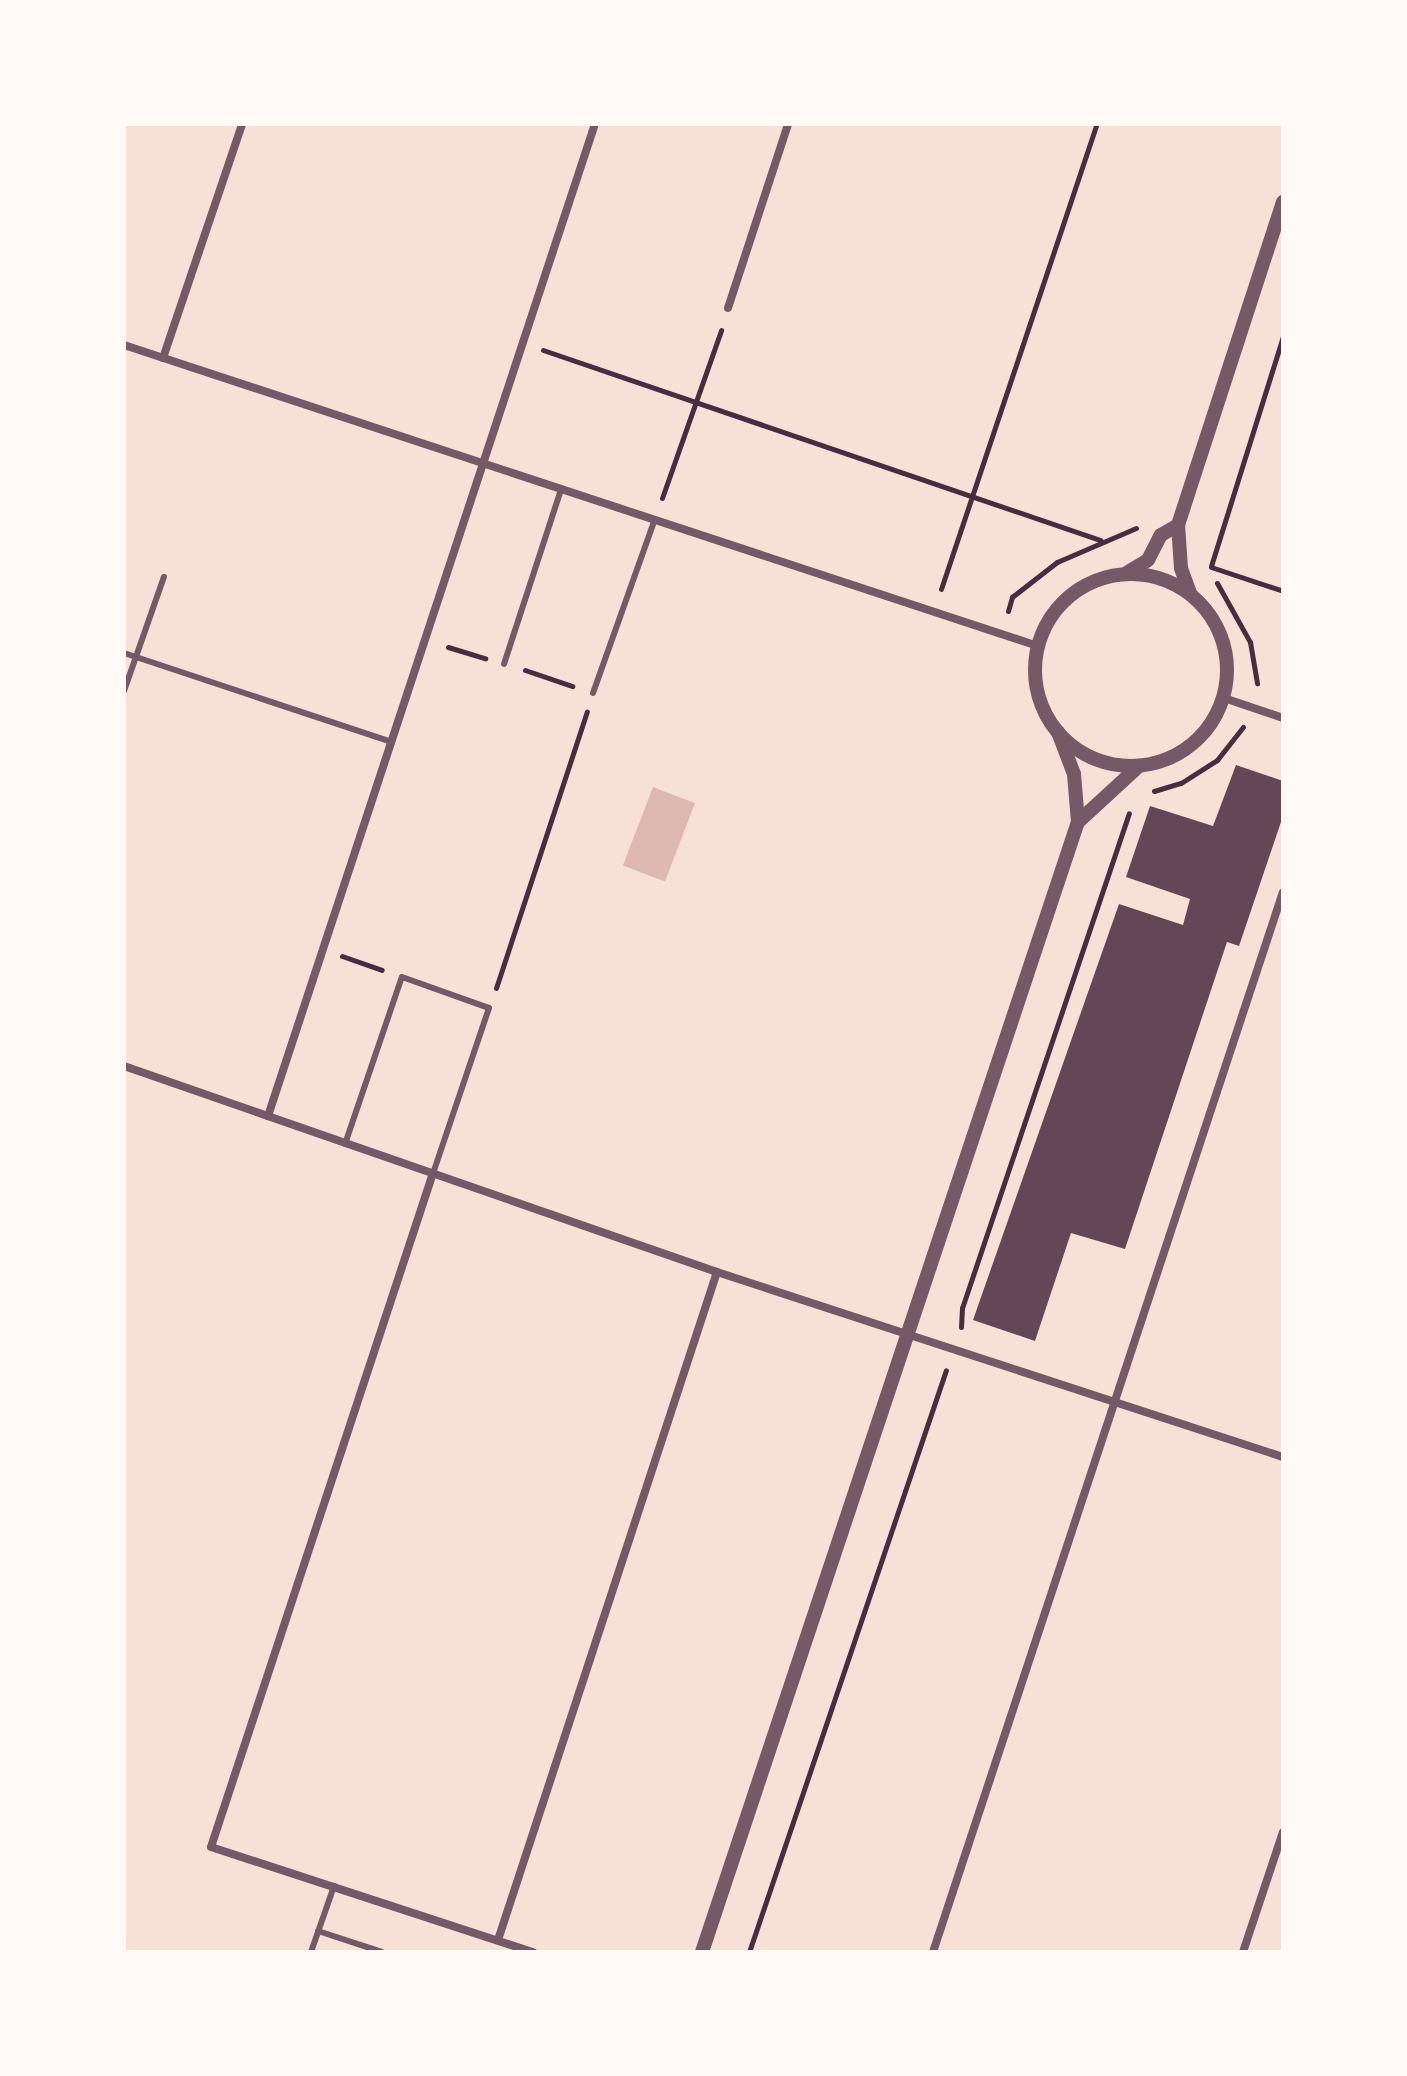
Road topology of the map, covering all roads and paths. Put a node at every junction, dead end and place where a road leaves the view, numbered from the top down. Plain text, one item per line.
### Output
1 (242, 124) edge
2 (595, 124) edge
3 (788, 124) edge
4 (1097, 124) edge
5 (1283, 202) edge
6 (728, 308) joint
7 (1283, 336) edge
8 (523, 343) junction
9 (124, 345) edge
10 (163, 358) junction
11 (696, 402) junction
12 (483, 464) junction
13 (561, 490) junction
14 (973, 497) junction
15 (654, 522) junction
16 (1178, 525) junction
17 (1161, 535) junction
18 (1100, 540) junction
19 (1211, 567) junction
20 (1125, 573) junction
21 (164, 577) dead end
22 (1283, 591) edge
23 (1190, 593) junction
24 (933, 612) junction
25 (1001, 635) junction
26 (424, 640) junction
27 (1038, 646) junction
28 (124, 653) edge
29 (136, 657) junction
30 (504, 664) junction
31 (124, 691) edge
32 (593, 693) junction
33 (1224, 698) junction
34 (1250, 707) junction
35 (1283, 718) edge
36 (1058, 732) junction
37 (391, 742) junction
38 (1140, 766) junction
39 (1146, 795) dead end
40 (1132, 807) dead end
41 (1078, 822) junction
42 (1283, 892) edge
43 (322, 949) junction
44 (402, 977) junction
45 (489, 1008) junction
46 (124, 1066) edge
47 (268, 1116) junction
48 (345, 1144) junction
49 (432, 1176) junction
50 (717, 1272) junction
51 (908, 1334) junction
52 (954, 1350) junction
53 (1114, 1402) junction
54 (1283, 1457) edge
55 (1283, 1832) edge
56 (334, 1886) junction
57 (318, 1931) junction
58 (498, 1940) junction
59 (311, 1952) edge
60 (382, 1952) edge
61 (533, 1952) edge
62 (702, 1952) edge
63 (749, 1952) edge
64 (933, 1952) edge
65 (1243, 1952) edge

1 - 10 street
2 - 8 street
3 - 6 street
4 - 14 path
5 - 16 street
6 - 11 path
7 - 19 path
8 - 11 path
8 - 12 street
9 - 10 street
10 - 12 street
11 - 14 path
11 - 15 path
12 - 13 street
12 - 26 street
13 - 15 street
13 - 30 lane
14 - 18 path
14 - 24 path
15 - 24 street
15 - 32 lane
16 - 17 street
16 - 23 street
17 - 18 path
17 - 20 street
18 - 25 path
19 - 22 path
19 - 34 path
20 - 23 street
20 - 27 street
21 - 29 lane
23 - 33 street
24 - 25 street
25 - 27 street
26 - 30 path
26 - 37 street
27 - 36 street
28 - 29 lane
29 - 31 lane
29 - 37 lane
30 - 32 path
32 - 45 path
33 - 34 street
33 - 38 street
34 - 35 street
34 - 39 path
36 - 38 street
36 - 41 street
37 - 43 street
38 - 41 street
40 - 52 path
41 - 51 street
42 - 53 street
43 - 44 path
43 - 47 street
44 - 45 lane
44 - 48 lane
45 - 49 lane
46 - 47 street
47 - 48 street
48 - 49 street
49 - 50 street
49 - 56 street
50 - 51 street
50 - 58 street
51 - 52 street
51 - 62 street
52 - 53 street
52 - 63 path
53 - 54 street
53 - 64 street
55 - 65 street
56 - 57 lane
56 - 58 street
57 - 59 lane
57 - 60 lane
58 - 61 street

